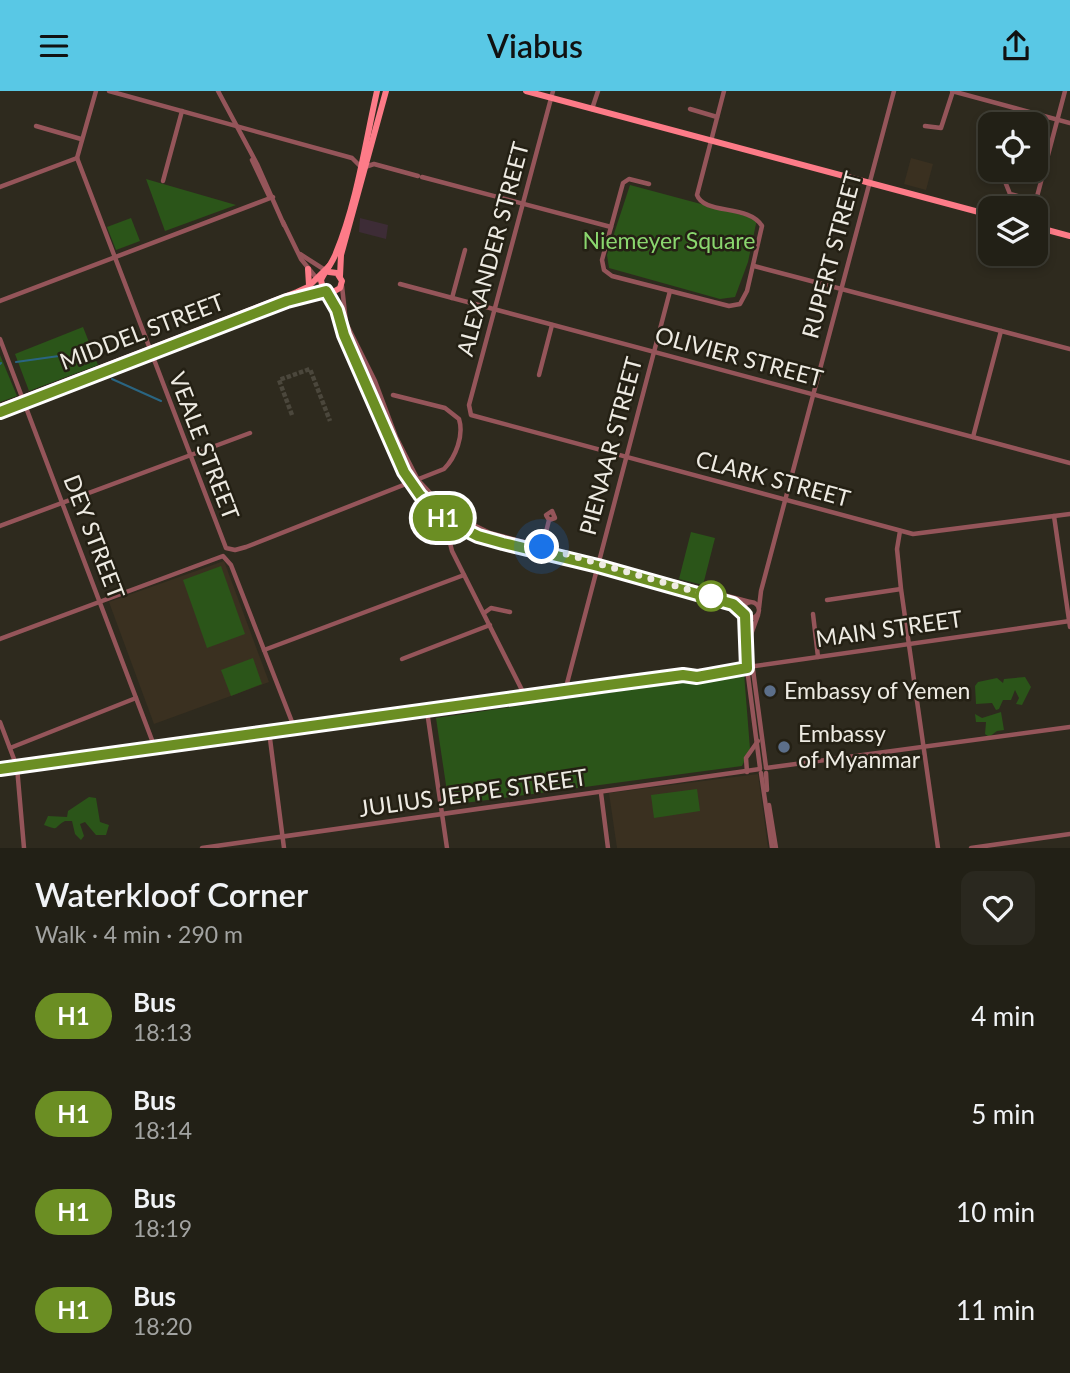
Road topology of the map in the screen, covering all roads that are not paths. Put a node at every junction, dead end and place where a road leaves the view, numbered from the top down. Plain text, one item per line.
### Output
1 (96, 91) edge
2 (109, 91) edge
3 (218, 91) edge
4 (377, 91) edge
5 (386, 91) edge
6 (526, 91) edge
7 (598, 91) edge
8 (724, 91) edge
9 (894, 91) edge
10 (952, 91) edge
11 (1065, 91) edge
12 (552, 94) edge
13 (592, 109) junction
14 (690, 109) dead end
15 (182, 111) junction
16 (717, 117) junction
17 (1057, 120) junction
18 (1070, 123) edge
19 (36, 126) dead end
20 (236, 126) junction
21 (925, 126) dead end
22 (82, 139) junction
23 (711, 140) junction
24 (365, 156) junction
25 (77, 158) junction
26 (352, 158) junction
27 (374, 165) junction
28 (363, 166) junction
29 (163, 181) dead end
30 (870, 183) junction
31 (649, 184) dead end
32 (1006, 184) dead end
33 (0, 187) edge
34 (1017, 196) edge
35 (1037, 196) edge
36 (272, 197) junction
37 (523, 204) junction
38 (978, 212) edge
39 (611, 227) junction
40 (1048, 230) edge
41 (1070, 236) edge
42 (465, 250) dead end
43 (297, 251) junction
44 (115, 256) junction
45 (754, 266) junction
46 (308, 269) junction
47 (327, 270) junction
48 (340, 276) junction
49 (319, 281) junction
50 (400, 284) dead end
51 (341, 285) junction
52 (308, 287) junction
53 (842, 289) junction
54 (327, 291) junction
55 (670, 291) junction
56 (297, 292) junction
57 (452, 298) junction
58 (0, 301) edge
59 (495, 310) junction
60 (552, 325) junction
61 (1001, 331) junction
62 (0, 339) edge
63 (1070, 349) edge
64 (359, 352) junction
65 (654, 352) junction
66 (149, 353) junction
67 (539, 375) dead end
68 (368, 385) junction
69 (813, 394) junction
70 (393, 395) dead end
71 (24, 400) junction
72 (0, 409) edge
73 (471, 415) joint
74 (250, 433) dead end
75 (973, 437) junction
76 (190, 454) junction
77 (626, 458) junction
78 (1070, 463) edge
79 (418, 480) junction
80 (411, 482) junction
81 (62, 501) junction
82 (785, 501) junction
83 (1070, 514) edge
84 (1054, 516) junction
85 (550, 520) dead end
86 (452, 524) junction
87 (0, 526) edge
88 (900, 531) junction
89 (517, 543) junction
90 (541, 549) junction
91 (598, 564) junction
92 (464, 575) junction
93 (658, 579) junction
94 (901, 589) junction
95 (761, 591) junction
96 (99, 600) junction
97 (827, 600) dead end
98 (751, 602) junction
99 (759, 608) junction
100 (510, 612) dead end
101 (484, 613) junction
102 (744, 614) junction
103 (813, 614) dead end
104 (758, 615) junction
105 (1070, 621) edge
106 (490, 625) junction
107 (1070, 627) edge
108 (0, 639) edge
109 (910, 644) junction
110 (264, 650) junction
111 (818, 657) junction
112 (402, 659) dead end
113 (749, 667) junction
114 (565, 691) junction
115 (525, 696) junction
116 (137, 698) junction
117 (427, 711) junction
118 (0, 722) edge
119 (294, 727) junction
120 (1070, 727) edge
121 (269, 731) junction
122 (760, 741) junction
123 (10, 748) junction
124 (155, 748) junction
125 (925, 748) junction
126 (17, 767) junction
127 (0, 769) edge
128 (763, 770) junction
129 (748, 772) junction
130 (601, 793) junction
131 (442, 815) junction
132 (1070, 834) edge
133 (282, 837) junction
134 (24, 848) edge
135 (202, 848) edge
136 (284, 848) edge
137 (447, 848) edge
138 (608, 848) edge
139 (774, 848) edge
140 (938, 848) edge
141 (971, 848) edge

1 - 22 street
2 - 15 street
3 - 20 street
4 - 24 main road
5 - 24 main road
6 - 12 main road
7 - 13 street
8 - 16 street
9 - 30 street, RUPERT STREET
10 - 17 street
10 - 21 street
11 - 17 street
12 - 13 main road
12 - 37 street, ALEXANDER STREET
13 - 23 main road
14 - 16 street
15 - 20 street
15 - 29 street
16 - 23 street
17 - 18 street
17 - 35 street
19 - 22 street
20 - 26 street
20 - 36 street
22 - 25 street
23 - 30 main road
23 - 45 street
24 - 26 street
24 - 27 street
24 - 28 main road
25 - 33 street
25 - 44 street, VEALE STREET
26 - 28 street
27 - 28 street
27 - 37 street
28 - 47 main road
28 - 48 main road
30 - 38 main road
30 - 53 street, RUPERT STREET
31 - 39 street
32 - 34 street
36 - 43 street
36 - 44 street
37 - 39 street
37 - 59 street, ALEXANDER STREET
39 - 55 street
40 - 41 main road
42 - 57 street
43 - 46 street
43 - 47 street
44 - 58 street
44 - 66 street, VEALE STREET
45 - 53 street
45 - 55 street
46 - 49 street
46 - 52 main road
47 - 48 main road
47 - 49 main road, MIDDEL STREET
48 - 51 main road
49 - 52 main road, MIDDEL STREET
49 - 54 main road
49 - 56 main road, MIDDEL STREET
50 - 57 street, OLIVIER STREET
51 - 54 main road
51 - 64 street
52 - 56 main road, MIDDEL STREET
53 - 61 street
53 - 69 street, RUPERT STREET
54 - 66 main road, MIDDEL STREET
54 - 68 street
55 - 65 street, PIENAAR STREET
56 - 66 main road, MIDDEL STREET
57 - 59 street, OLIVIER STREET
59 - 60 street, OLIVIER STREET
59 - 73 street, ALEXANDER STREET
60 - 65 street, OLIVIER STREET
60 - 67 street
61 - 63 street
61 - 75 street
62 - 71 street, DEY STREET
64 - 68 street
64 - 79 street
65 - 69 street, OLIVIER STREET
65 - 77 street, PIENAAR STREET
66 - 71 main road, MIDDEL STREET
66 - 76 street, VEALE STREET
68 - 80 street
69 - 75 street, OLIVIER STREET
69 - 82 street, RUPERT STREET
70 - 79 street
71 - 72 main road, MIDDEL STREET
71 - 81 street, DEY STREET
73 - 77 street, CLARK STREET
74 - 76 street
75 - 78 street, OLIVIER STREET
76 - 80 street, VEALE STREET
76 - 81 street
77 - 82 street, CLARK STREET
77 - 91 street, PIENAAR STREET
79 - 80 street
79 - 89 street
80 - 86 street
81 - 87 street
81 - 96 street, DEY STREET
82 - 88 street, CLARK STREET
82 - 95 street, RUPERT STREET
83 - 84 street, CLARK STREET
84 - 88 street, CLARK STREET
84 - 105 street
85 - 90 street
86 - 89 street
86 - 92 street
88 - 94 street
89 - 90 street
90 - 91 street
91 - 93 street
91 - 114 street, PIENAAR STREET
92 - 101 street
92 - 110 street
93 - 98 street
93 - 102 street
94 - 97 street
94 - 109 street
95 - 98 street, RUPERT STREET
95 - 99 street, RUPERT STREET
96 - 108 street
96 - 110 street
96 - 116 street, DEY STREET
98 - 99 street
98 - 102 street
99 - 104 street
100 - 101 street
101 - 106 street
102 - 104 street
102 - 113 street
103 - 111 street
104 - 113 street
105 - 107 street
105 - 109 street, MAIN STREET
106 - 112 street
106 - 115 street
109 - 111 street, MAIN STREET
109 - 125 street
110 - 119 street
111 - 113 street, MAIN STREET
113 - 114 street, MAIN STREET
113 - 122 street
114 - 115 street, MAIN STREET
115 - 117 street, MAIN STREET
116 - 123 street
116 - 124 street, DEY STREET
117 - 119 street, MAIN STREET
117 - 131 street
118 - 123 street
119 - 121 street, MAIN STREET
120 - 125 street, JULIUS JEPPE STREET
121 - 124 street, MAIN STREET
121 - 133 street
122 - 128 street
122 - 129 street
123 - 126 street
124 - 126 street, MAIN STREET
125 - 128 street, JULIUS JEPPE STREET
125 - 140 street
126 - 127 street, MAIN STREET
126 - 134 street
128 - 129 street, JULIUS JEPPE STREET
128 - 139 street
129 - 130 street, JULIUS JEPPE STREET
130 - 131 street, JULIUS JEPPE STREET
130 - 138 street
131 - 133 street, JULIUS JEPPE STREET
131 - 137 street
132 - 141 street
133 - 135 street, JULIUS JEPPE STREET
133 - 136 street

